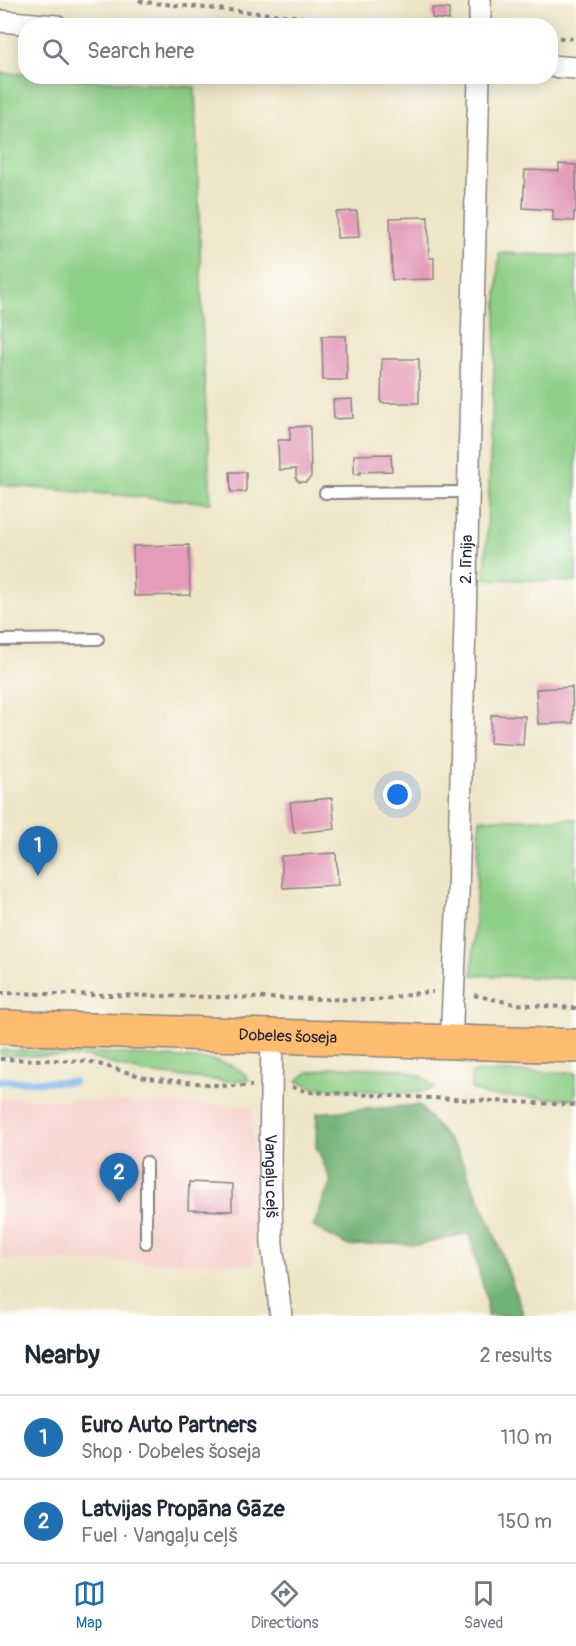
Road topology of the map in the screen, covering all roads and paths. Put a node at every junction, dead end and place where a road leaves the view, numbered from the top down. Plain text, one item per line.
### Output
1 (138, 0) edge
2 (480, 0) edge
3 (313, 18) edge
4 (480, 18) edge
5 (0, 21) edge
6 (18, 23) edge
7 (558, 38) edge
8 (576, 39) edge
9 (558, 67) edge
10 (576, 68) edge
11 (479, 84) edge
12 (470, 492) junction
13 (325, 493) dead end
14 (98, 639) dead end
15 (0, 640) edge
16 (0, 993) edge
17 (454, 993) junction
18 (576, 1008) edge
19 (0, 1027) edge
20 (272, 1035) junction
21 (451, 1042) junction
22 (576, 1046) edge
23 (146, 1162) dead end
24 (146, 1243) dead end
25 (281, 1316) edge

1 - 3 path
2 - 4 street
5 - 6 street
7 - 8 path
9 - 10 street
11 - 12 street, 2. līnija
12 - 13 lane
12 - 17 street, 2. līnija
14 - 15 lane
16 - 17 path
17 - 18 path
17 - 21 street, 2. līnija
19 - 20 main road, Dobeles šoseja
20 - 21 main road, Dobeles šoseja
20 - 25 street, Vangaļu ceļš
21 - 22 main road, Dobeles šoseja
23 - 24 lane

